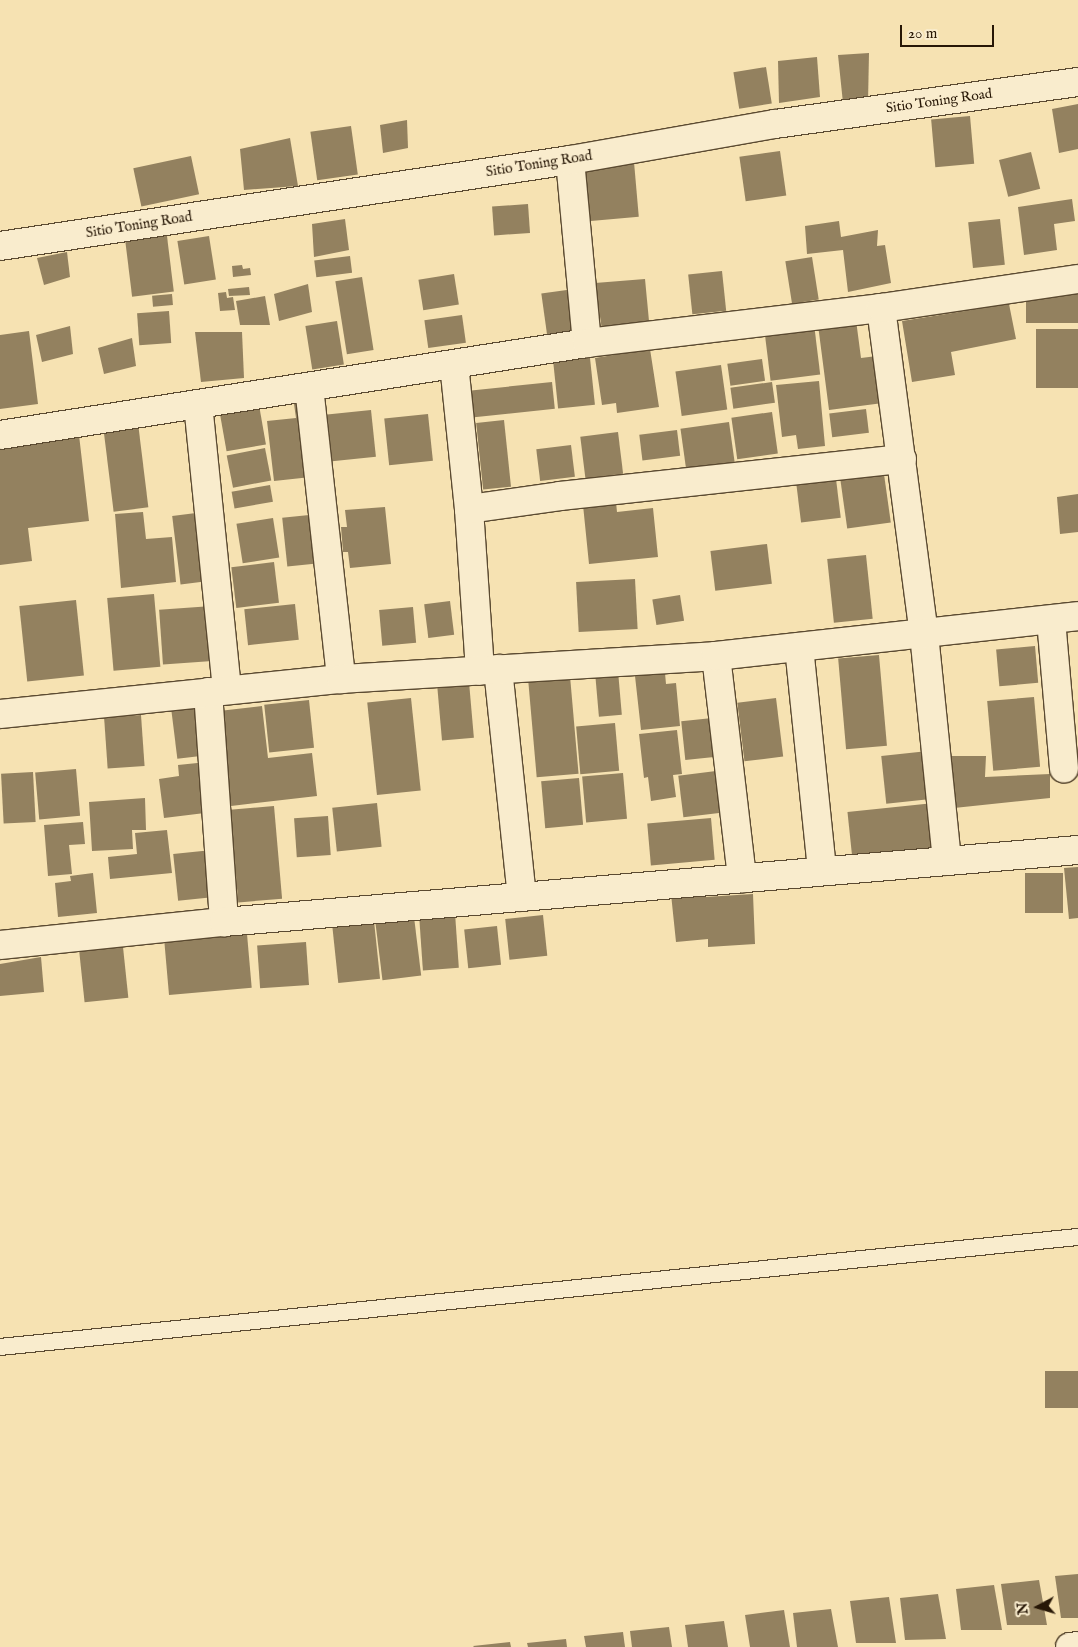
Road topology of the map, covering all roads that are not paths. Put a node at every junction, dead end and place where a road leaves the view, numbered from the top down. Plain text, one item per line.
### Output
1 (1078, 82) edge
2 (570, 160) junction
3 (0, 246) edge
4 (1078, 279) edge
5 (881, 308) junction
6 (587, 343) junction
7 (454, 364) junction
8 (309, 387) junction
9 (198, 404) junction
10 (0, 435) edge
11 (902, 459) junction
12 (469, 509) junction
13 (1078, 616) edge
14 (1051, 620) junction
15 (924, 634) junction
16 (800, 648) junction
17 (716, 656) junction
18 (489, 670) junction
19 (341, 679) junction
20 (217, 691) junction
21 (0, 714) edge
22 (1064, 768) dead end
23 (1078, 850) edge
24 (947, 861) junction
25 (822, 871) junction
26 (742, 878) junction
27 (522, 897) junction
28 (224, 922) junction
29 (0, 945) edge
30 (1078, 1237) edge
31 (0, 1347) edge
32 (1078, 1646) edge
33 (1070, 1647) edge

1 - 2 street, Sitio Toning Road
2 - 3 street, Sitio Toning Road
2 - 6 street
4 - 5 street
5 - 6 street
5 - 11 street
6 - 7 street
7 - 8 street
7 - 12 street
8 - 9 street
8 - 19 street
9 - 10 street
9 - 20 street
11 - 12 street
11 - 15 street
12 - 18 street
13 - 14 street
14 - 15 street
14 - 22 street
15 - 16 street
15 - 24 street
16 - 17 street
16 - 25 street
17 - 18 street
17 - 26 street
18 - 19 street
18 - 27 street
19 - 20 street
20 - 21 street
20 - 28 street
23 - 24 street
24 - 25 street
25 - 26 street
26 - 27 street
27 - 28 street
28 - 29 street
30 - 31 lane
32 - 33 street

